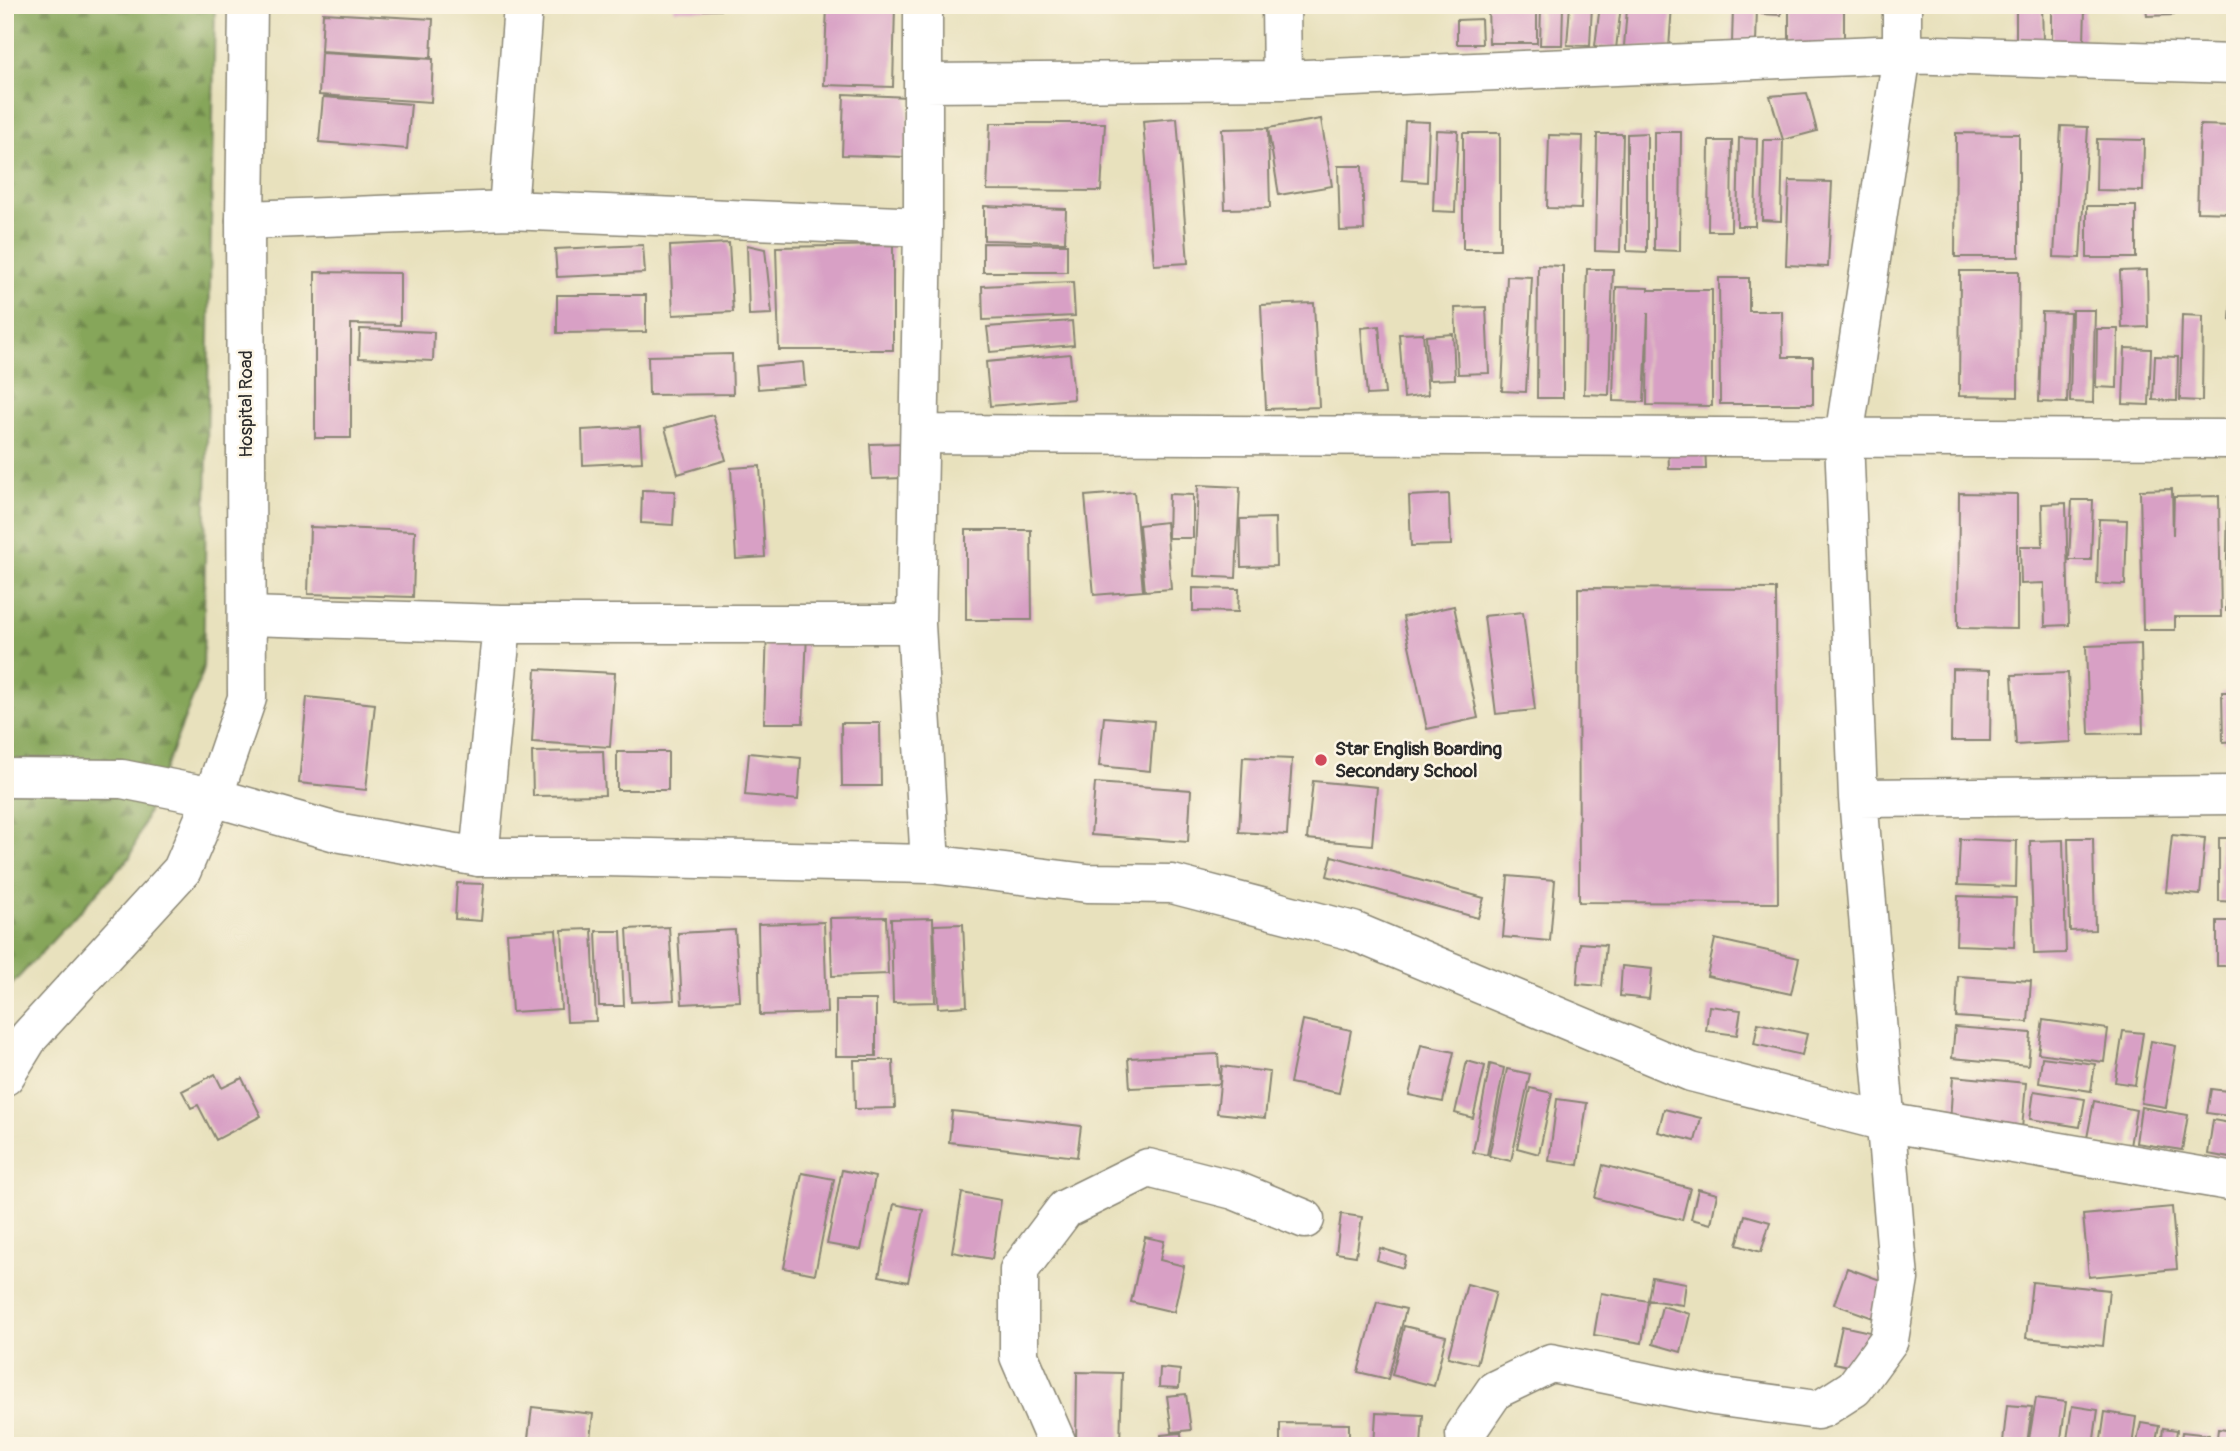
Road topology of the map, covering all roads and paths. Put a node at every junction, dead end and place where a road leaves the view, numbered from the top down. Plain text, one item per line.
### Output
1 (248, 5) edge
2 (523, 5) edge
3 (923, 5) edge
4 (1281, 5) edge
5 (1902, 5) edge
6 (1902, 54) junction
7 (2235, 64) edge
8 (1282, 80) junction
9 (923, 83) junction
10 (508, 209) junction
11 (245, 220) junction
12 (923, 227) junction
13 (921, 434) junction
14 (1844, 438) junction
15 (2235, 439) edge
16 (248, 616) junction
17 (502, 624) junction
18 (916, 624) junction
19 (5, 778) edge
20 (2235, 795) edge
21 (214, 797) junction
22 (1858, 798) junction
23 (479, 857) junction
24 (930, 864) junction
25 (5, 1076) edge
26 (1885, 1122) junction
27 (2235, 1182) edge
28 (1305, 1219) dead end
29 (1058, 1446) edge
30 (1465, 1446) edge

1 - 11 street, Hospital Road
2 - 10 street
3 - 9 street
4 - 8 street
5 - 6 street
6 - 7 street
6 - 8 street
6 - 14 street
8 - 9 street
9 - 12 street
10 - 11 street
10 - 12 street
11 - 16 street, Hospital Road
12 - 13 street
13 - 14 street
13 - 18 street
14 - 15 street
14 - 22 street
16 - 17 street
16 - 21 street, Hospital Road
17 - 18 street
17 - 23 street
18 - 24 street
19 - 21 street
20 - 22 street
21 - 23 street
21 - 25 street, Hospital Road
22 - 26 street
23 - 24 street
24 - 26 street
26 - 27 street
26 - 30 street
28 - 29 street

